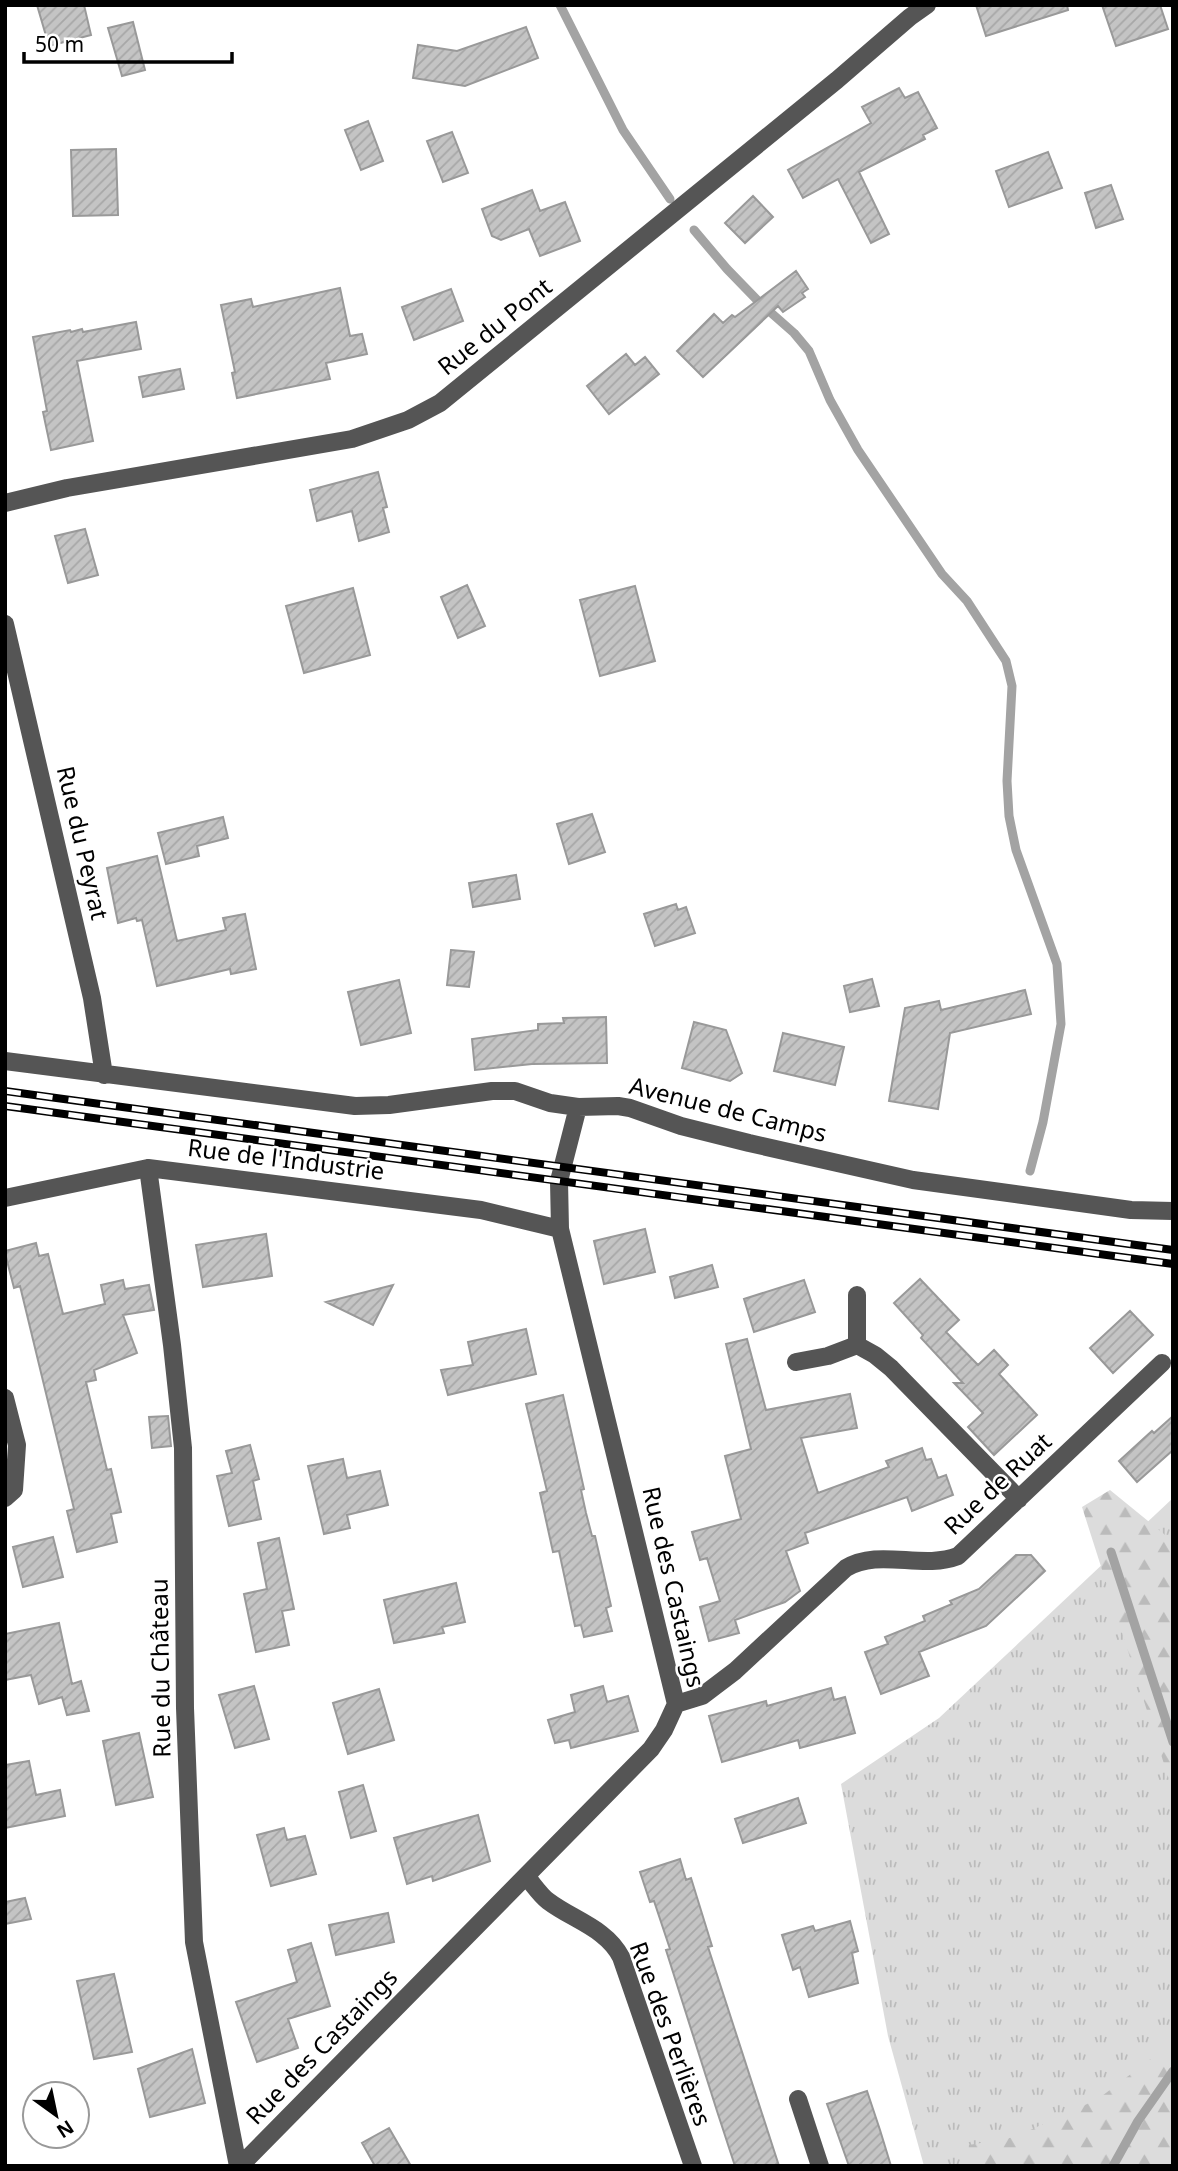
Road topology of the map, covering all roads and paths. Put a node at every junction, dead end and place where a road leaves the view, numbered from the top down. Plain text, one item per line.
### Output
1 (927, 5) edge
2 (5, 503) edge
3 (5, 624) edge
4 (5, 1061) edge
5 (104, 1075) junction
6 (578, 1107) junction
7 (148, 1168) junction
8 (5, 1198) edge
9 (1173, 1211) edge
10 (560, 1229) junction
11 (857, 1295) dead end
12 (857, 1345) junction
13 (796, 1362) dead end
14 (1162, 1363) dead end
15 (5, 1398) edge
16 (5, 1498) edge
17 (1019, 1499) junction
18 (676, 1704) junction
19 (526, 1876) junction
20 (798, 2099) dead end
21 (239, 2166) edge
22 (692, 2166) edge
23 (820, 2166) edge

1 - 2 street, Rue du Pont
3 - 5 street, Rue du Peyrat
4 - 5 street, Avenue de Camps
5 - 6 street, Avenue de Camps
6 - 9 street, Avenue de Camps
6 - 10 street, Rue des Castaings
7 - 8 street, Rue de l'Industrie
7 - 10 street, Rue de l'Industrie
7 - 21 street, Rue du Château
10 - 18 street, Rue des Castaings
11 - 12 street
12 - 13 street
12 - 17 street
14 - 17 street, Rue de Ruat
15 - 16 street
17 - 18 street, Rue de Ruat
18 - 19 street, Rue des Castaings
19 - 21 street, Rue des Castaings
19 - 22 street, Rue des Perlières
20 - 23 street

